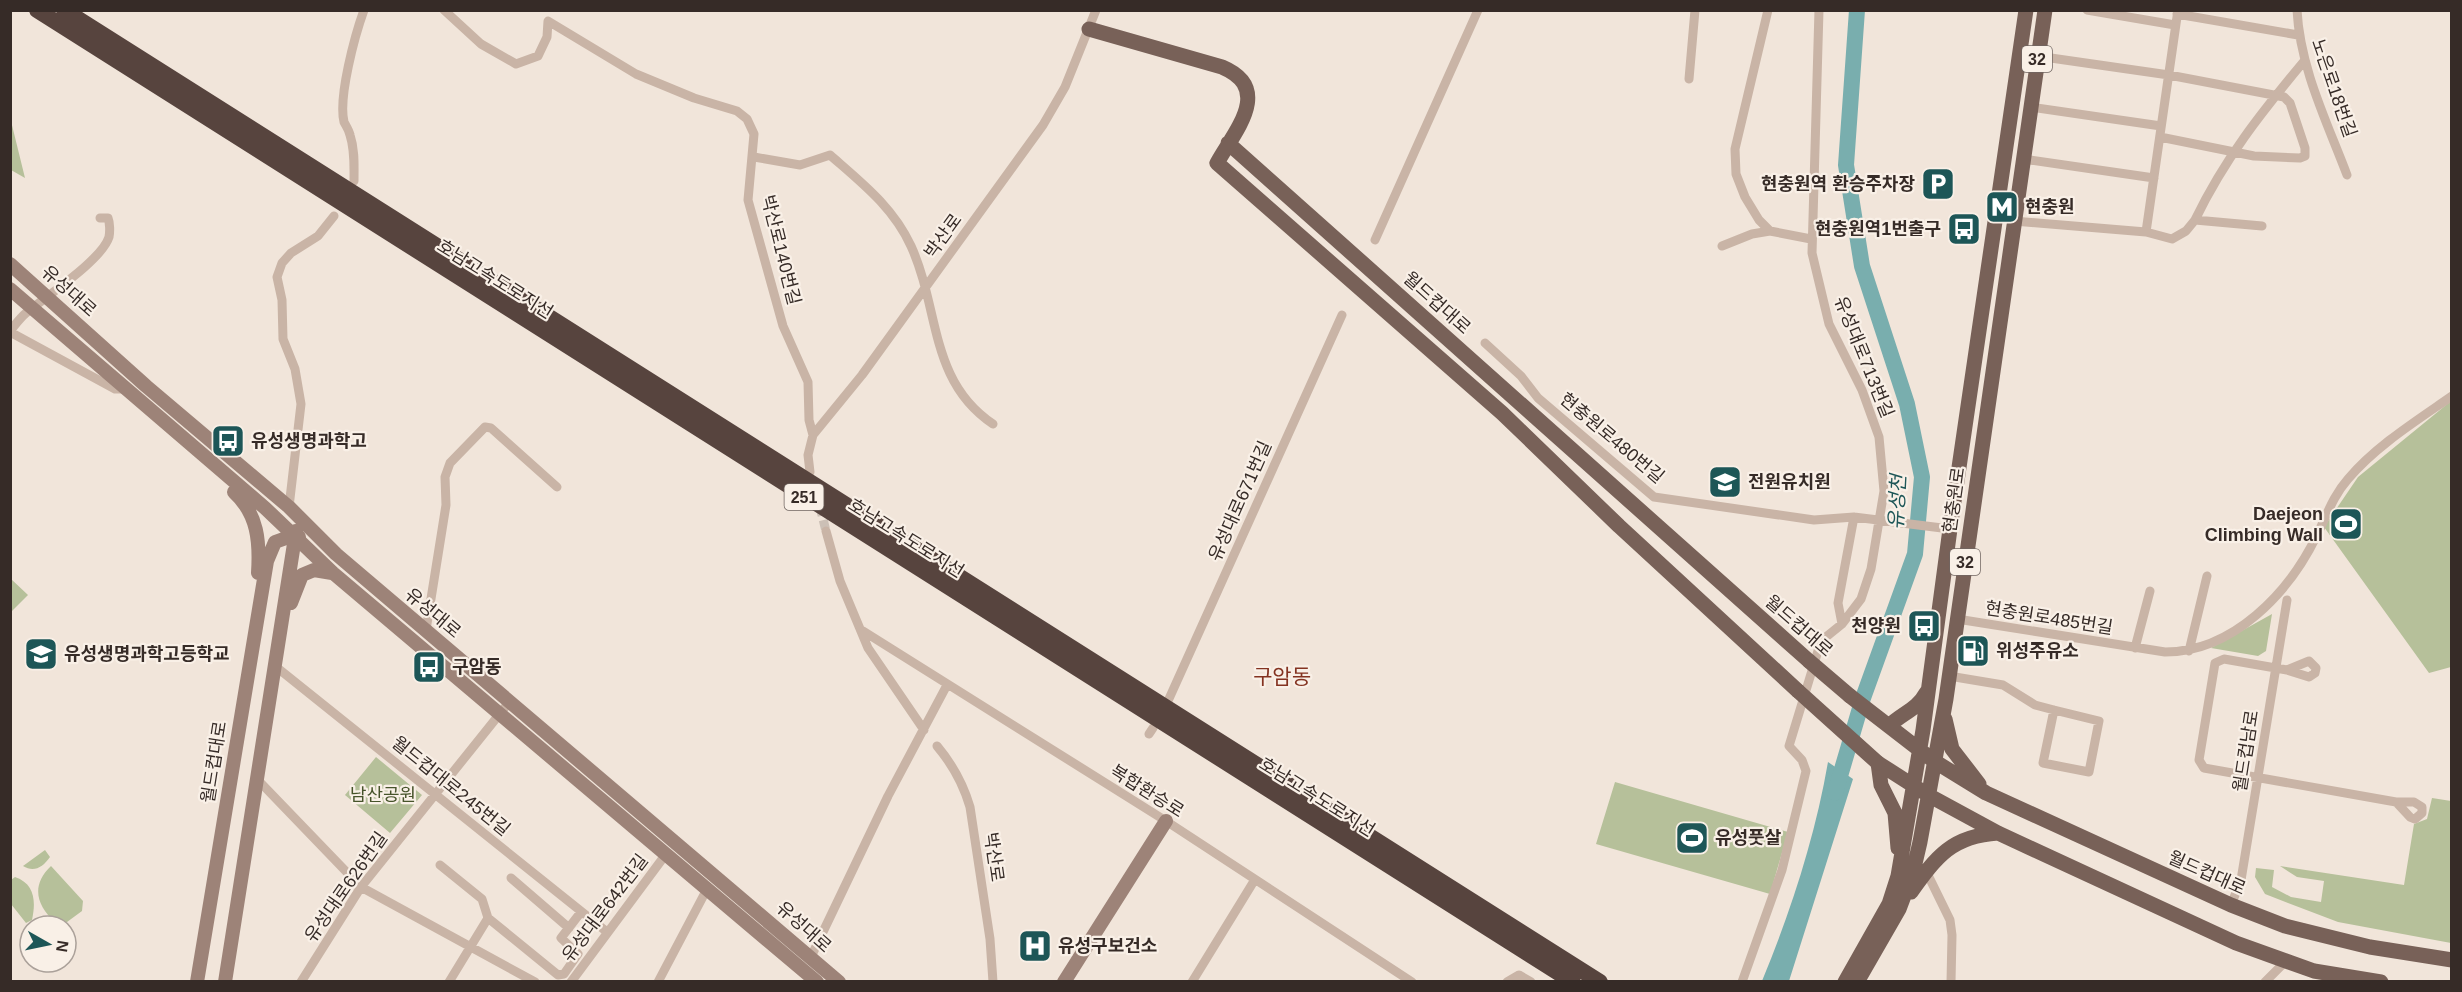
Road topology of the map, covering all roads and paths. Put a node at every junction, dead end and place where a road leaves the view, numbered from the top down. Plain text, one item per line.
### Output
1 (37, 10) edge
2 (64, 10) edge
3 (364, 10) edge
4 (444, 10) edge
5 (550, 10) edge
6 (1096, 10) edge
7 (1478, 10) edge
8 (1695, 10) edge
9 (1768, 10) edge
10 (1819, 10) edge
11 (2026, 10) edge
12 (2045, 10) edge
13 (2087, 10) edge
14 (2297, 10) edge
15 (2177, 13) edge
16 (548, 21) junction
17 (2175, 25) junction
18 (1089, 29) junction
19 (2298, 35) junction
20 (2037, 56) junction
21 (2305, 60) junction
22 (2169, 75) junction
23 (1689, 79) dead end
24 (2276, 94) junction
25 (2030, 107) junction
26 (2161, 126) junction
27 (2160, 137) junction
28 (1228, 143) junction
29 (2233, 150) junction
30 (754, 157) junction
31 (2023, 159) junction
32 (2347, 176) dead end
33 (2154, 178) junction
34 (354, 181) dead end
35 (334, 216) dead end
36 (100, 219) dead end
37 (2195, 220) junction
38 (2014, 221) junction
39 (2262, 226) dead end
40 (1770, 231) junction
41 (2146, 232) junction
42 (1810, 239) junction
43 (1375, 240) dead end
44 (1722, 246) dead end
45 (10, 264) edge
46 (10, 289) edge
47 (925, 289) junction
48 (48, 296) junction
49 (33, 308) junction
50 (1342, 315) dead end
51 (10, 332) edge
52 (1485, 343) dead end
53 (1974, 360) junction
54 (124, 389) junction
55 (2451, 396) edge
56 (993, 424) dead end
57 (1985, 426) junction
58 (813, 435) junction
59 (208, 460) junction
60 (810, 472) dead end
61 (557, 487) dead end
62 (289, 507) junction
63 (1854, 517) junction
64 (1883, 520) junction
65 (1942, 528) junction
66 (826, 531) tunnel mouth
67 (295, 536) junction
68 (334, 552) junction
69 (333, 573) junction
70 (2207, 576) dead end
71 (2150, 591) dead end
72 (2287, 600) dead end
73 (1957, 619) junction
74 (1842, 624) junction
75 (426, 630) junction
76 (863, 631) junction
77 (254, 636) junction
78 (278, 648) junction
79 (2135, 648) junction
80 (2189, 651) junction
81 (275, 666) junction
82 (2276, 668) junction
83 (2287, 670) dead end
84 (1949, 676) junction
85 (946, 686) junction
86 (1929, 688) junction
87 (1946, 699) junction
88 (1168, 700) dead end
89 (510, 701) junction
90 (2054, 710) junction
91 (500, 714) junction
92 (1889, 726) junction
93 (924, 730) junction
94 (937, 746) dead end
95 (1920, 750) junction
96 (1934, 761) junction
97 (1878, 762) junction
98 (257, 778) junction
99 (2258, 779) junction
100 (1913, 786) junction
101 (1986, 793) junction
102 (435, 795) junction
103 (1928, 795) junction
104 (2396, 802) dead end
105 (1166, 821) junction
106 (1998, 833) junction
107 (666, 854) junction
108 (440, 865) dead end
109 (1926, 871) junction
110 (1898, 876) junction
111 (511, 878) dead end
112 (1254, 881) junction
113 (361, 887) junction
114 (707, 889) junction
115 (2231, 906) junction
116 (1899, 909) junction
117 (581, 912) junction
118 (488, 918) junction
119 (569, 928) junction
120 (607, 932) junction
121 (471, 946) junction
122 (2451, 960) edge
123 (2286, 961) junction
124 (804, 970) edge
125 (197, 981) edge
126 (225, 981) edge
127 (301, 981) edge
128 (448, 981) edge
129 (535, 981) edge
130 (571, 981) edge
131 (658, 981) edge
132 (817, 981) edge
133 (839, 981) edge
134 (993, 981) edge
135 (1064, 981) edge
136 (1192, 981) edge
137 (1412, 981) edge
138 (1507, 981) edge
139 (1532, 981) edge
140 (1573, 981) edge
141 (1600, 981) edge
142 (1742, 981) edge
143 (1845, 981) edge
144 (1857, 981) edge
145 (1951, 981) edge
146 (2265, 981) edge
147 (2381, 981) edge

1 - 140 highway, 호남고속도로지선 / 251
2 - 141 highway, 호남고속도로지선 / 251
3 - 34 street
4 - 16 street
5 - 16 street
6 - 18 street, 박산로
7 - 43 street
8 - 23 street
9 - 40 street
10 - 42 street, 유성대로713번길
11 - 53 main road, 현충원로 / 32
12 - 20 main road, 현충원로 / 32
13 - 17 street
14 - 19 street, 노은로18번길
15 - 17 street
15 - 19 street
16 - 30 street, 박산로140번길
17 - 22 street
18 - 28 main road
18 - 47 street, 박산로
19 - 21 street, 노은로18번길
20 - 22 street
20 - 25 main road, 현충원로 / 32
21 - 24 street
21 - 32 street, 노은로18번길
22 - 24 street
22 - 26 street
24 - 29 street
24 - 29 street
25 - 26 street
25 - 31 main road, 현충원로 / 32
26 - 27 street
27 - 29 street
27 - 33 street
28 - 92 main road, 월드컵대로, bridge
28 - 97 main road, bridge
29 - 37 street
30 - 47 street
30 - 58 street, 박산로140번길
31 - 33 street
31 - 38 main road, 현충원로 / 32
33 - 41 street
35 - 62 street
36 - 48 street
37 - 39 street
37 - 41 street
38 - 41 street
38 - 57 main road, 현충원로 / 32
40 - 42 street
40 - 44 street
42 - 64 street, 유성대로713번길
45 - 48 street, 유성대로
46 - 49 street, 유성대로
47 - 56 street
47 - 58 street, 박산로
48 - 49 street
48 - 62 street, 유성대로
49 - 51 street
49 - 54 street, 유성대로
50 - 88 street, 유성대로671번길
51 - 54 street
52 - 63 street, 현충원로480번길
53 - 57 main road
53 - 65 main road, 현충원로 / 32
54 - 59 street, 유성대로
55 - 80 street, 현충원로485번길
57 - 73 main road, 현충원로 / 32
58 - 60 street
59 - 67 street, 유성대로
59 - 77 street
61 - 75 street
62 - 67 street
62 - 68 street, 유성대로
63 - 64 street, 현충원로480번길
63 - 74 street
64 - 65 street, 현충원로480번길
64 - 74 street, 유성대로713번길
65 - 86 main road, 현충원로 / 32
66 - 76 street
67 - 68 street
67 - 69 street, 유성대로
67 - 77 street, 월드컵대로
67 - 78 street
68 - 75 street, 유성대로
69 - 78 street
69 - 91 street, 유성대로
70 - 80 street
71 - 79 street, 현충원로485번길
72 - 82 street, 월드컵남로
73 - 79 street, 현충원로485번길
73 - 84 main road, 현충원로 / 32
74 - 142 street, 유성대로713번길
75 - 89 street, 유성대로
76 - 85 street, 복합환승로
76 - 93 street
77 - 78 street
77 - 125 street, 월드컵대로
78 - 81 street
79 - 80 street, 현충원로485번길
81 - 98 street
81 - 102 street, 월드컵대로245번길
82 - 83 street
82 - 99 street, 월드컵남로
82 - 99 street
84 - 87 main road, 현충원로 / 32
84 - 90 street
85 - 93 street
85 - 105 street, 복합환승로
86 - 92 main road
86 - 95 main road, 현충원로 / 32
87 - 96 main road, 현충원로 / 32
87 - 101 main road
89 - 91 street, 유성대로626번길
89 - 124 street, 유성대로
90 - 90 street
91 - 102 street, 유성대로626번길
91 - 107 street, 유성대로
92 - 95 main road, 월드컵대로
93 - 124 street
94 - 134 street, 박산로
95 - 96 main road, 월드컵대로
95 - 100 main road, 현충원로 / 32
96 - 101 main road, 월드컵대로
96 - 103 main road, 현충원로 / 32
97 - 100 main road
97 - 110 main road
98 - 113 street
98 - 126 street
99 - 104 street
99 - 115 street, 월드컵남로
100 - 103 main road
100 - 110 main road, 현충원로 / 32
101 - 115 main road, 월드컵대로
102 - 113 street, 유성대로626번길
102 - 117 street, 월드컵대로245번길
103 - 106 main road
103 - 116 main road, 현충원로 / 32
105 - 112 street, 복합환승로
105 - 135 street
106 - 109 main road
106 - 123 main road
107 - 114 street, 유성대로
107 - 120 street, 유성대로642번길
108 - 118 street
109 - 116 main road
109 - 145 street
110 - 143 main road, 현충원로 / 32
111 - 119 street
112 - 136 street
112 - 137 street, 복합환승로
113 - 121 street
113 - 127 street, 유성대로626번길
114 - 124 street, 유성대로
114 - 131 street
115 - 122 main road, 월드컵대로
116 - 144 main road, 현충원로 / 32
117 - 119 street
117 - 120 street, 월드컵대로245번길
118 - 119 street
118 - 121 street
120 - 130 street, 유성대로642번길
121 - 128 street
121 - 129 street
123 - 146 street
123 - 147 main road
124 - 132 street, 유성대로
124 - 133 street, 유성대로
138 - 139 street

